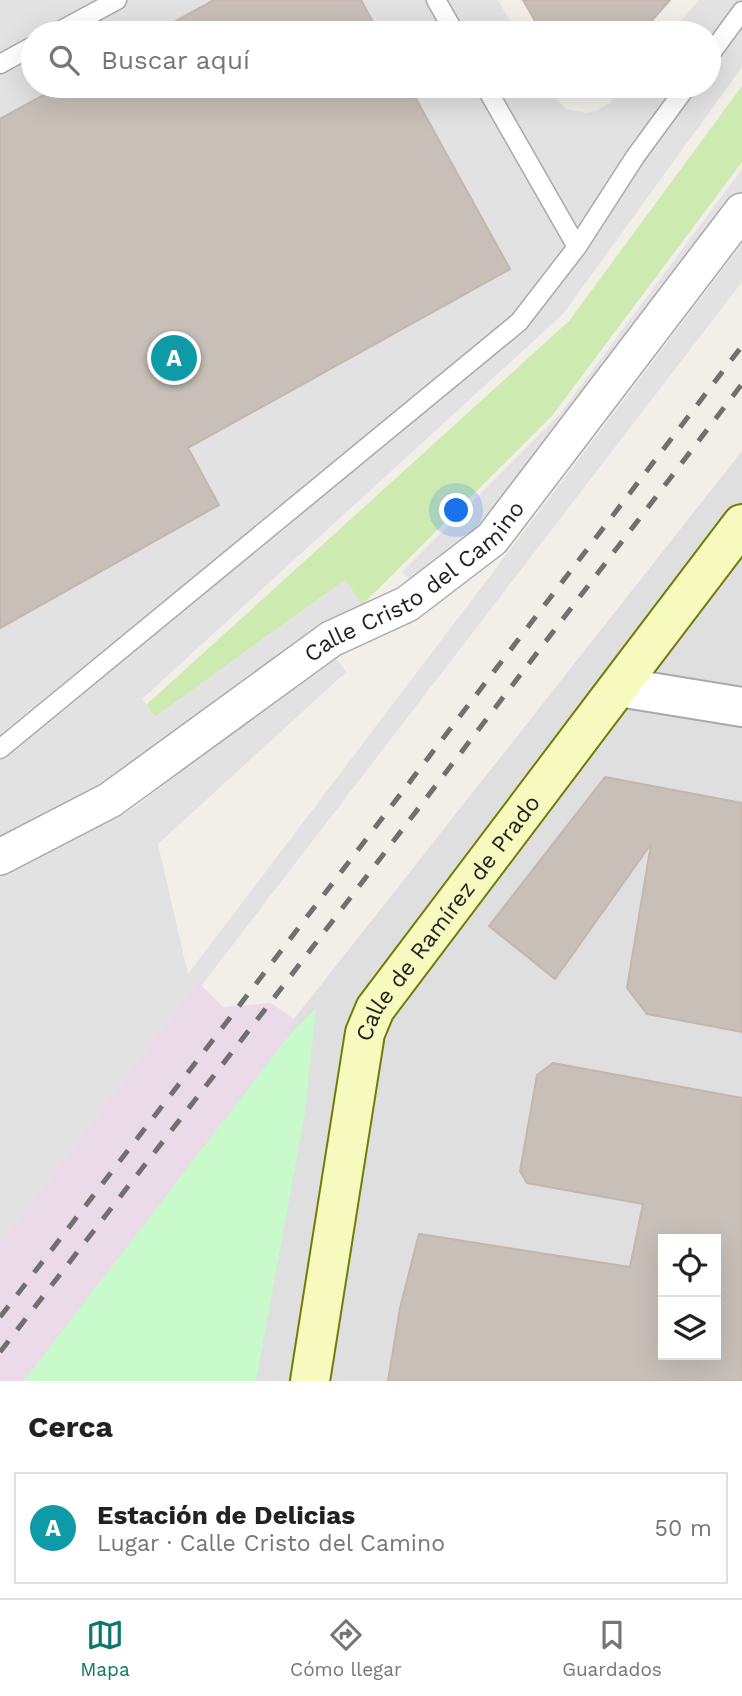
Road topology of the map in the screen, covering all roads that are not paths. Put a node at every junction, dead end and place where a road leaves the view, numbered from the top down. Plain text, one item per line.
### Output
1 (117, 0) edge
2 (436, 0) edge
3 (742, 11) edge
4 (78, 21) edge
5 (448, 21) edge
6 (721, 40) edge
7 (21, 53) edge
8 (0, 64) edge
9 (492, 98) edge
10 (678, 98) edge
11 (742, 211) edge
12 (576, 247) junction
13 (742, 524) edge
14 (619, 687) junction
15 (742, 707) edge
16 (0, 749) edge
17 (0, 857) edge
18 (310, 1381) edge

1 - 4 lane
2 - 5 lane
3 - 6 lane
7 - 8 lane
9 - 12 lane
10 - 12 lane
11 - 17 street, Calle Cristo del Camino
12 - 16 lane
13 - 14 main road, Calle de Ramírez de Prado
14 - 15 street
14 - 18 main road, Calle de Ramírez de Prado

